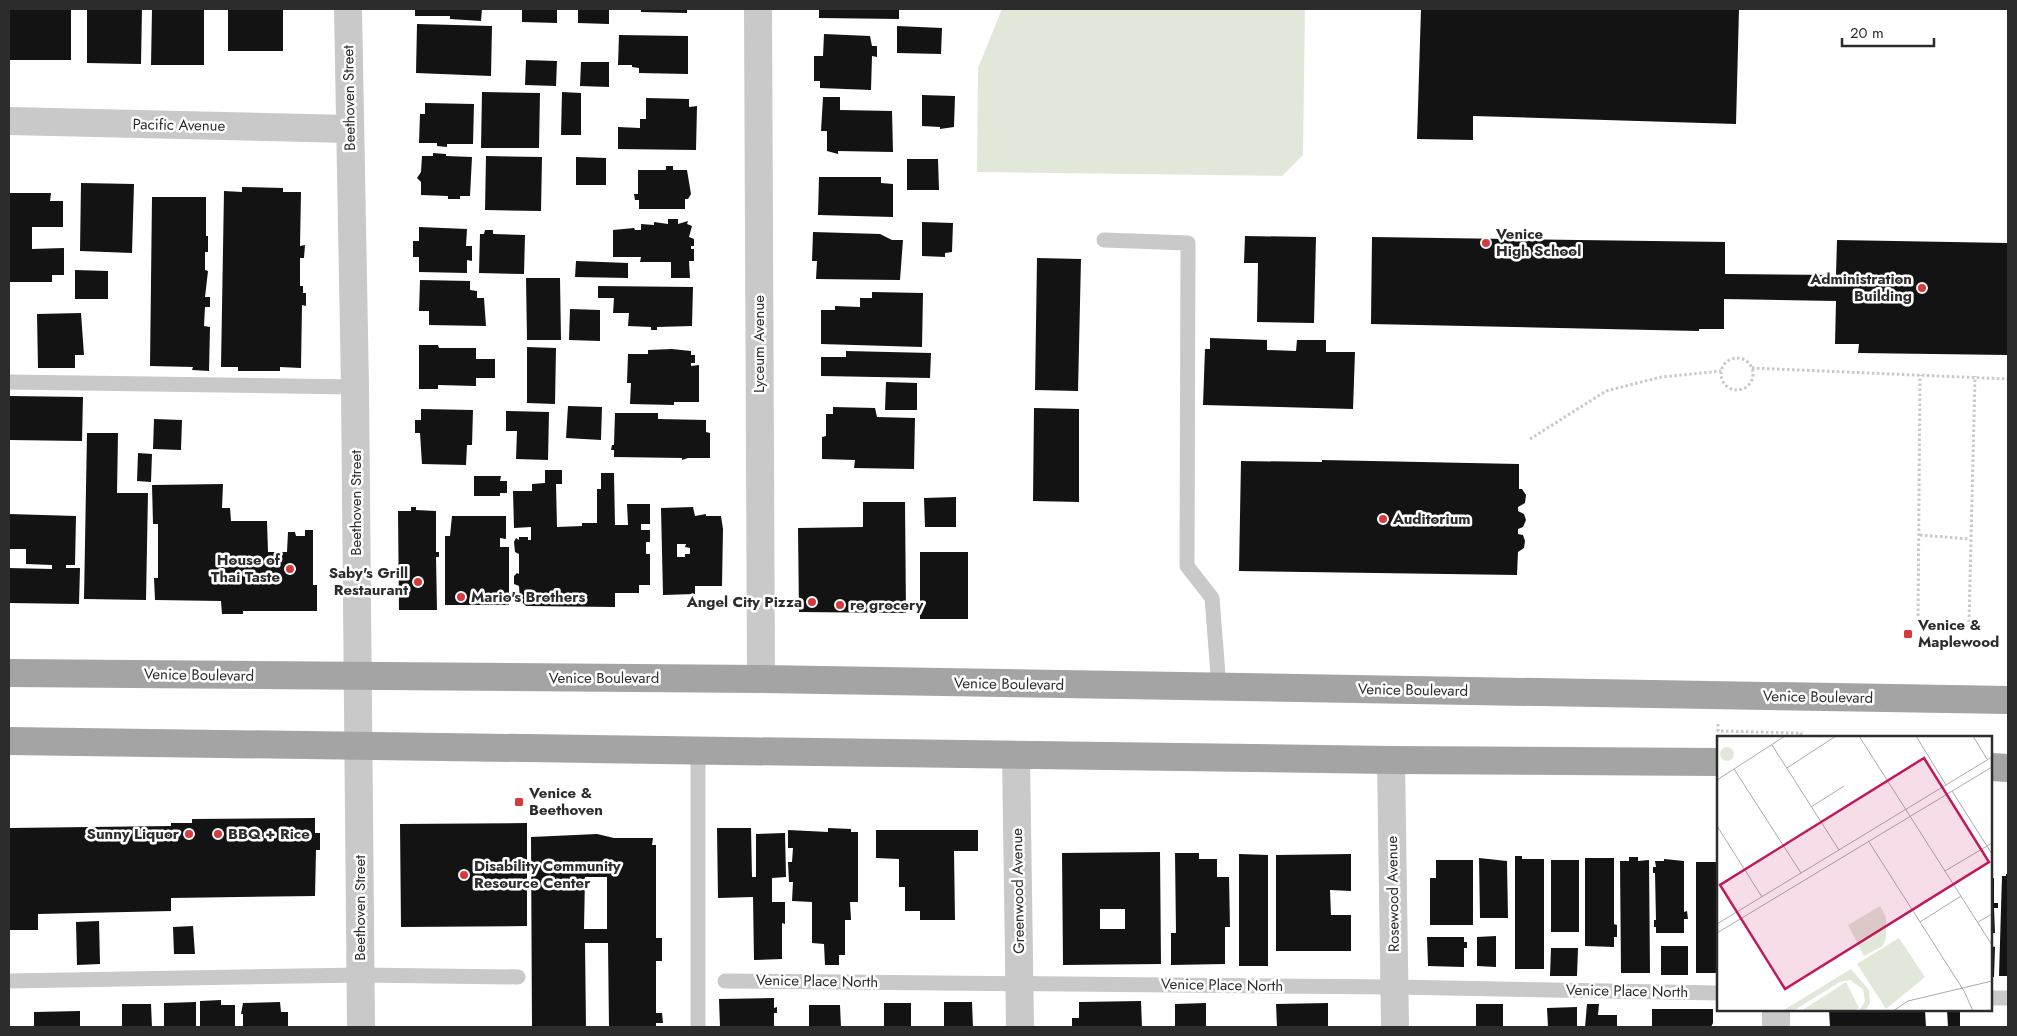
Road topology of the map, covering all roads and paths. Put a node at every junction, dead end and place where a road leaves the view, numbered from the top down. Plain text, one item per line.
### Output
1 (348, 9) edge
2 (758, 9) edge
3 (9, 121) edge
4 (350, 129) junction
5 (1104, 240) dead end
6 (1752, 368) junction
7 (1721, 371) junction
8 (1920, 375) junction
9 (1975, 376) junction
10 (2008, 379) edge
11 (9, 382) edge
12 (356, 387) junction
13 (1530, 439) dead end
14 (1920, 535) junction
15 (1970, 539) junction
16 (1918, 621) dead end
17 (1969, 622) dead end
18 (9, 673) edge
19 (358, 676) junction
20 (760, 680) junction
21 (1220, 687) junction
22 (2008, 700) edge
23 (1718, 724) dead end
24 (1801, 736) edge
25 (9, 741) edge
26 (359, 746) junction
27 (698, 750) junction
28 (1016, 755) junction
29 (1391, 760) junction
30 (1717, 762) edge
31 (1992, 767) edge
32 (2008, 768) edge
33 (360, 975) junction
34 (518, 977) dead end
35 (9, 981) edge
36 (725, 981) dead end
37 (1020, 983) junction
38 (1394, 987) junction
39 (1717, 993) edge
40 (1992, 998) edge
41 (2008, 998) edge
42 (1776, 1011) edge
43 (361, 1027) edge
44 (698, 1027) edge
45 (1020, 1027) edge
46 (1395, 1027) edge
47 (1776, 1027) edge

1 - 4 street, Beethoven Street
2 - 20 street, Lyceum Avenue
3 - 4 street, Pacific Avenue
4 - 12 street, Beethoven Street
5 - 21 lane
6 - 7 path
6 - 7 path
6 - 8 path
7 - 13 path
8 - 9 path
8 - 14 path
9 - 10 path
9 - 15 path
11 - 12 lane
12 - 19 street, Beethoven Street
14 - 15 path
14 - 16 path
15 - 17 path
18 - 19 main road, Venice Boulevard
19 - 20 main road, Venice Boulevard
19 - 26 street, Beethoven Street
20 - 21 main road, Venice Boulevard
21 - 22 main road, Venice Boulevard
23 - 24 path
25 - 26 main road
26 - 27 main road
26 - 33 street, Beethoven Street
27 - 28 main road
27 - 44 lane
28 - 29 main road
28 - 37 street, Greenwood Avenue
29 - 30 main road
29 - 38 street, Rosewood Avenue
31 - 32 main road
33 - 34 lane
33 - 35 lane
33 - 43 street, Beethoven Street
36 - 37 lane, Venice Place North
37 - 38 lane, Venice Place North
37 - 45 street, Greenwood Avenue
38 - 39 lane, Venice Place North
38 - 46 street, Rosewood Avenue
40 - 41 lane
42 - 47 street

